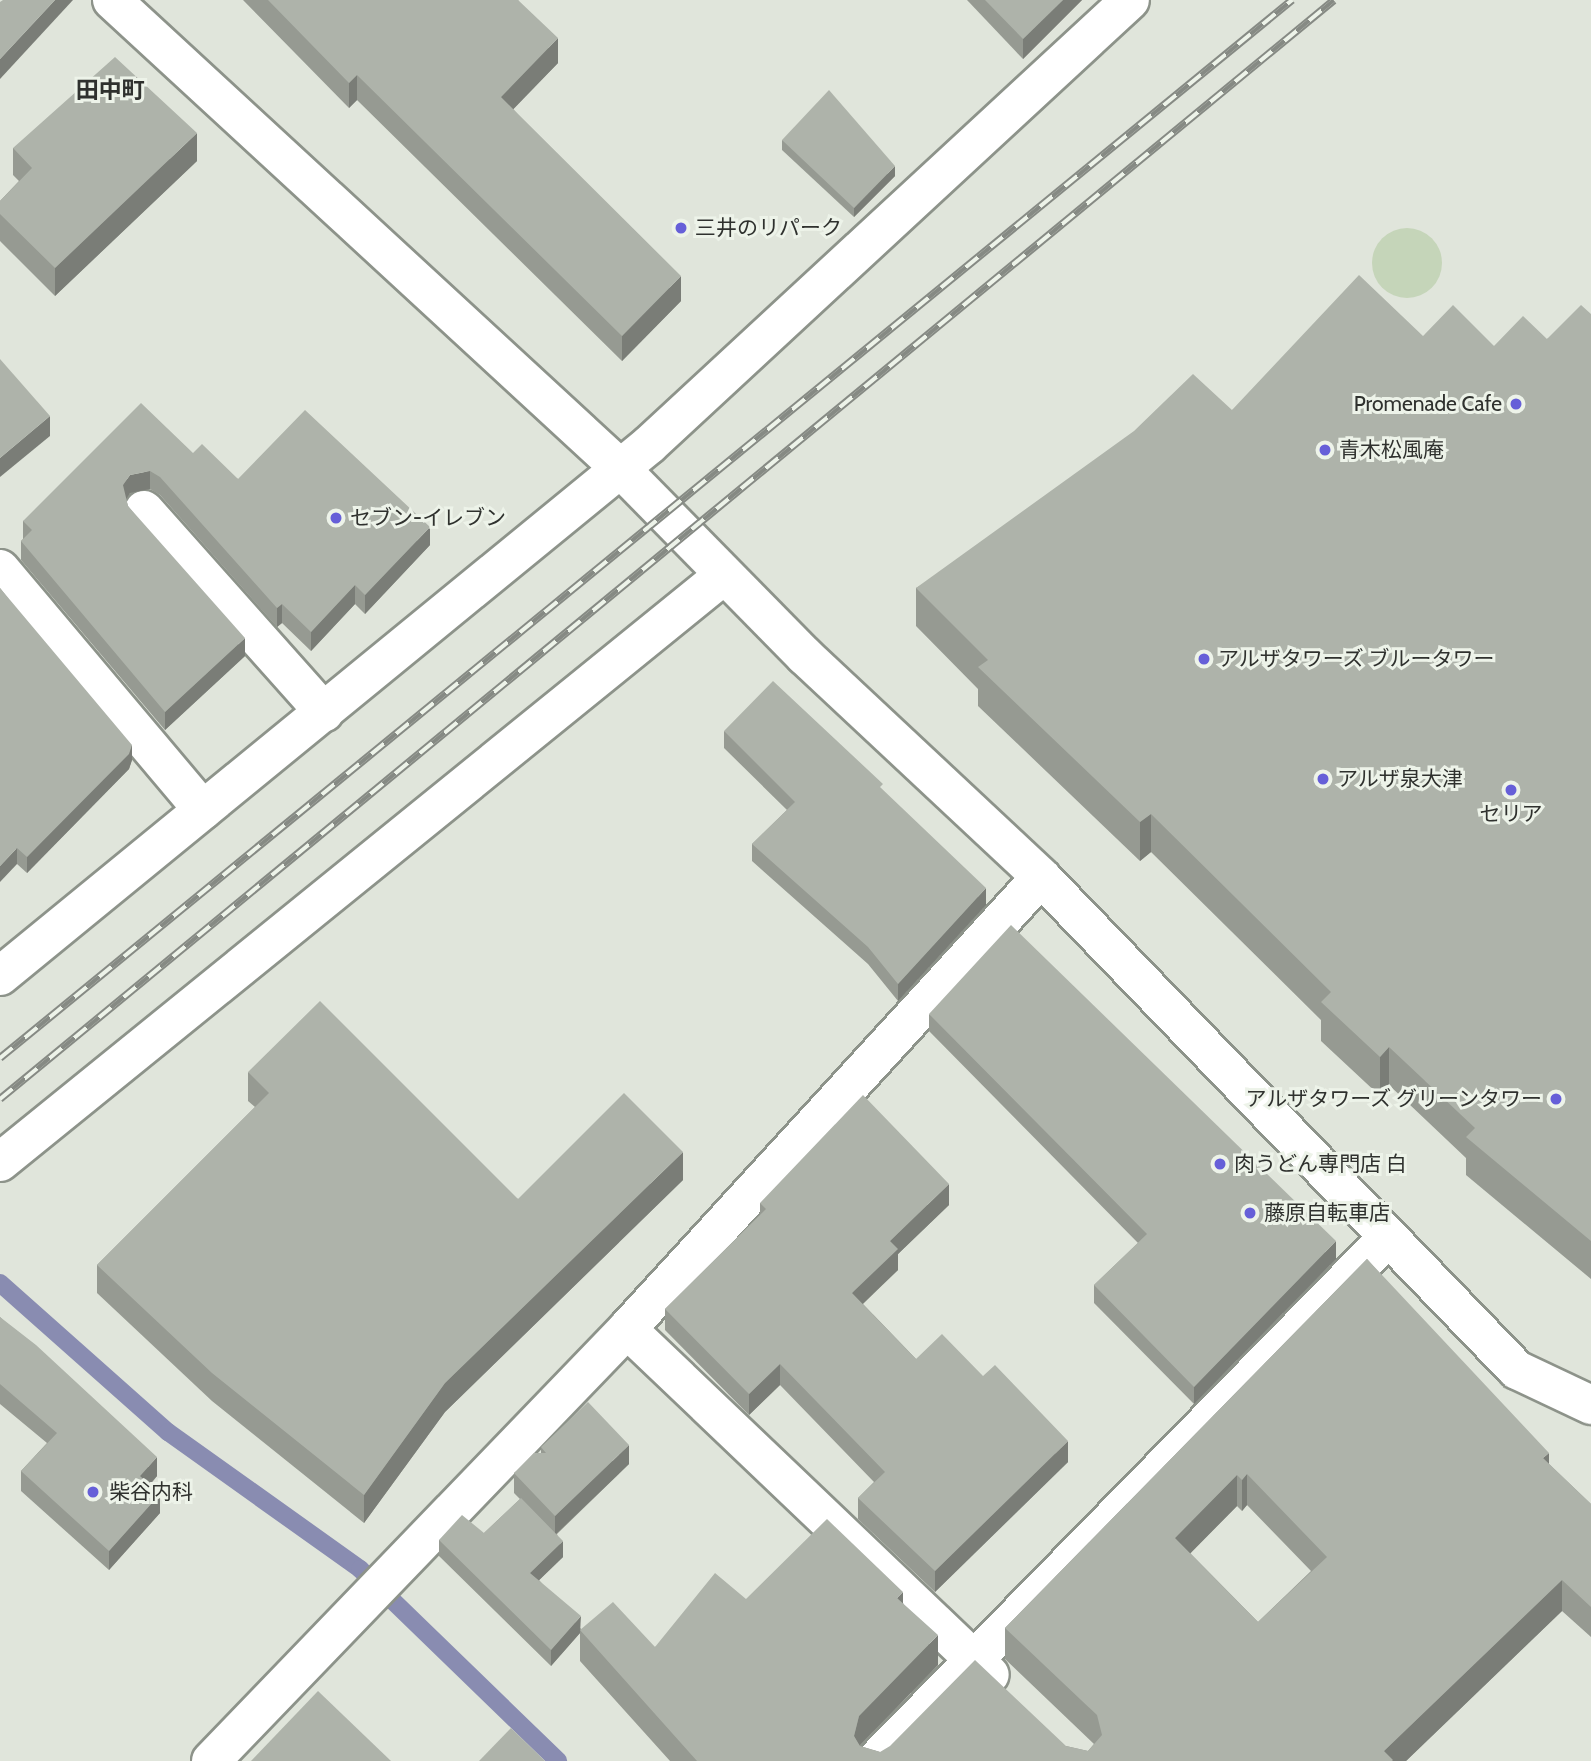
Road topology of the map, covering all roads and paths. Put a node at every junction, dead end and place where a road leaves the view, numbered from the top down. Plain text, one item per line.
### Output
1 (112, 0) edge
2 (1130, 0) edge
3 (621, 468) junction
4 (144, 510) dead end
5 (0, 569) edge
6 (724, 575) junction
7 (324, 712) junction
8 (203, 810) junction
9 (1041, 877) junction
10 (0, 976) edge
11 (0, 1162) edge
12 (1386, 1239) junction
13 (627, 1329) junction
14 (1591, 1405) edge
15 (973, 1659) junction
16 (1022, 1705) edge
17 (211, 1761) edge
18 (875, 1761) edge

1 - 3 street
2 - 3 street
3 - 6 street
3 - 7 street
4 - 7 street
5 - 8 street
6 - 9 street
6 - 11 street
7 - 8 street
8 - 10 street
9 - 12 street
9 - 13 street
12 - 14 street
12 - 15 street
13 - 15 street
13 - 17 street
15 - 16 street
15 - 18 street

